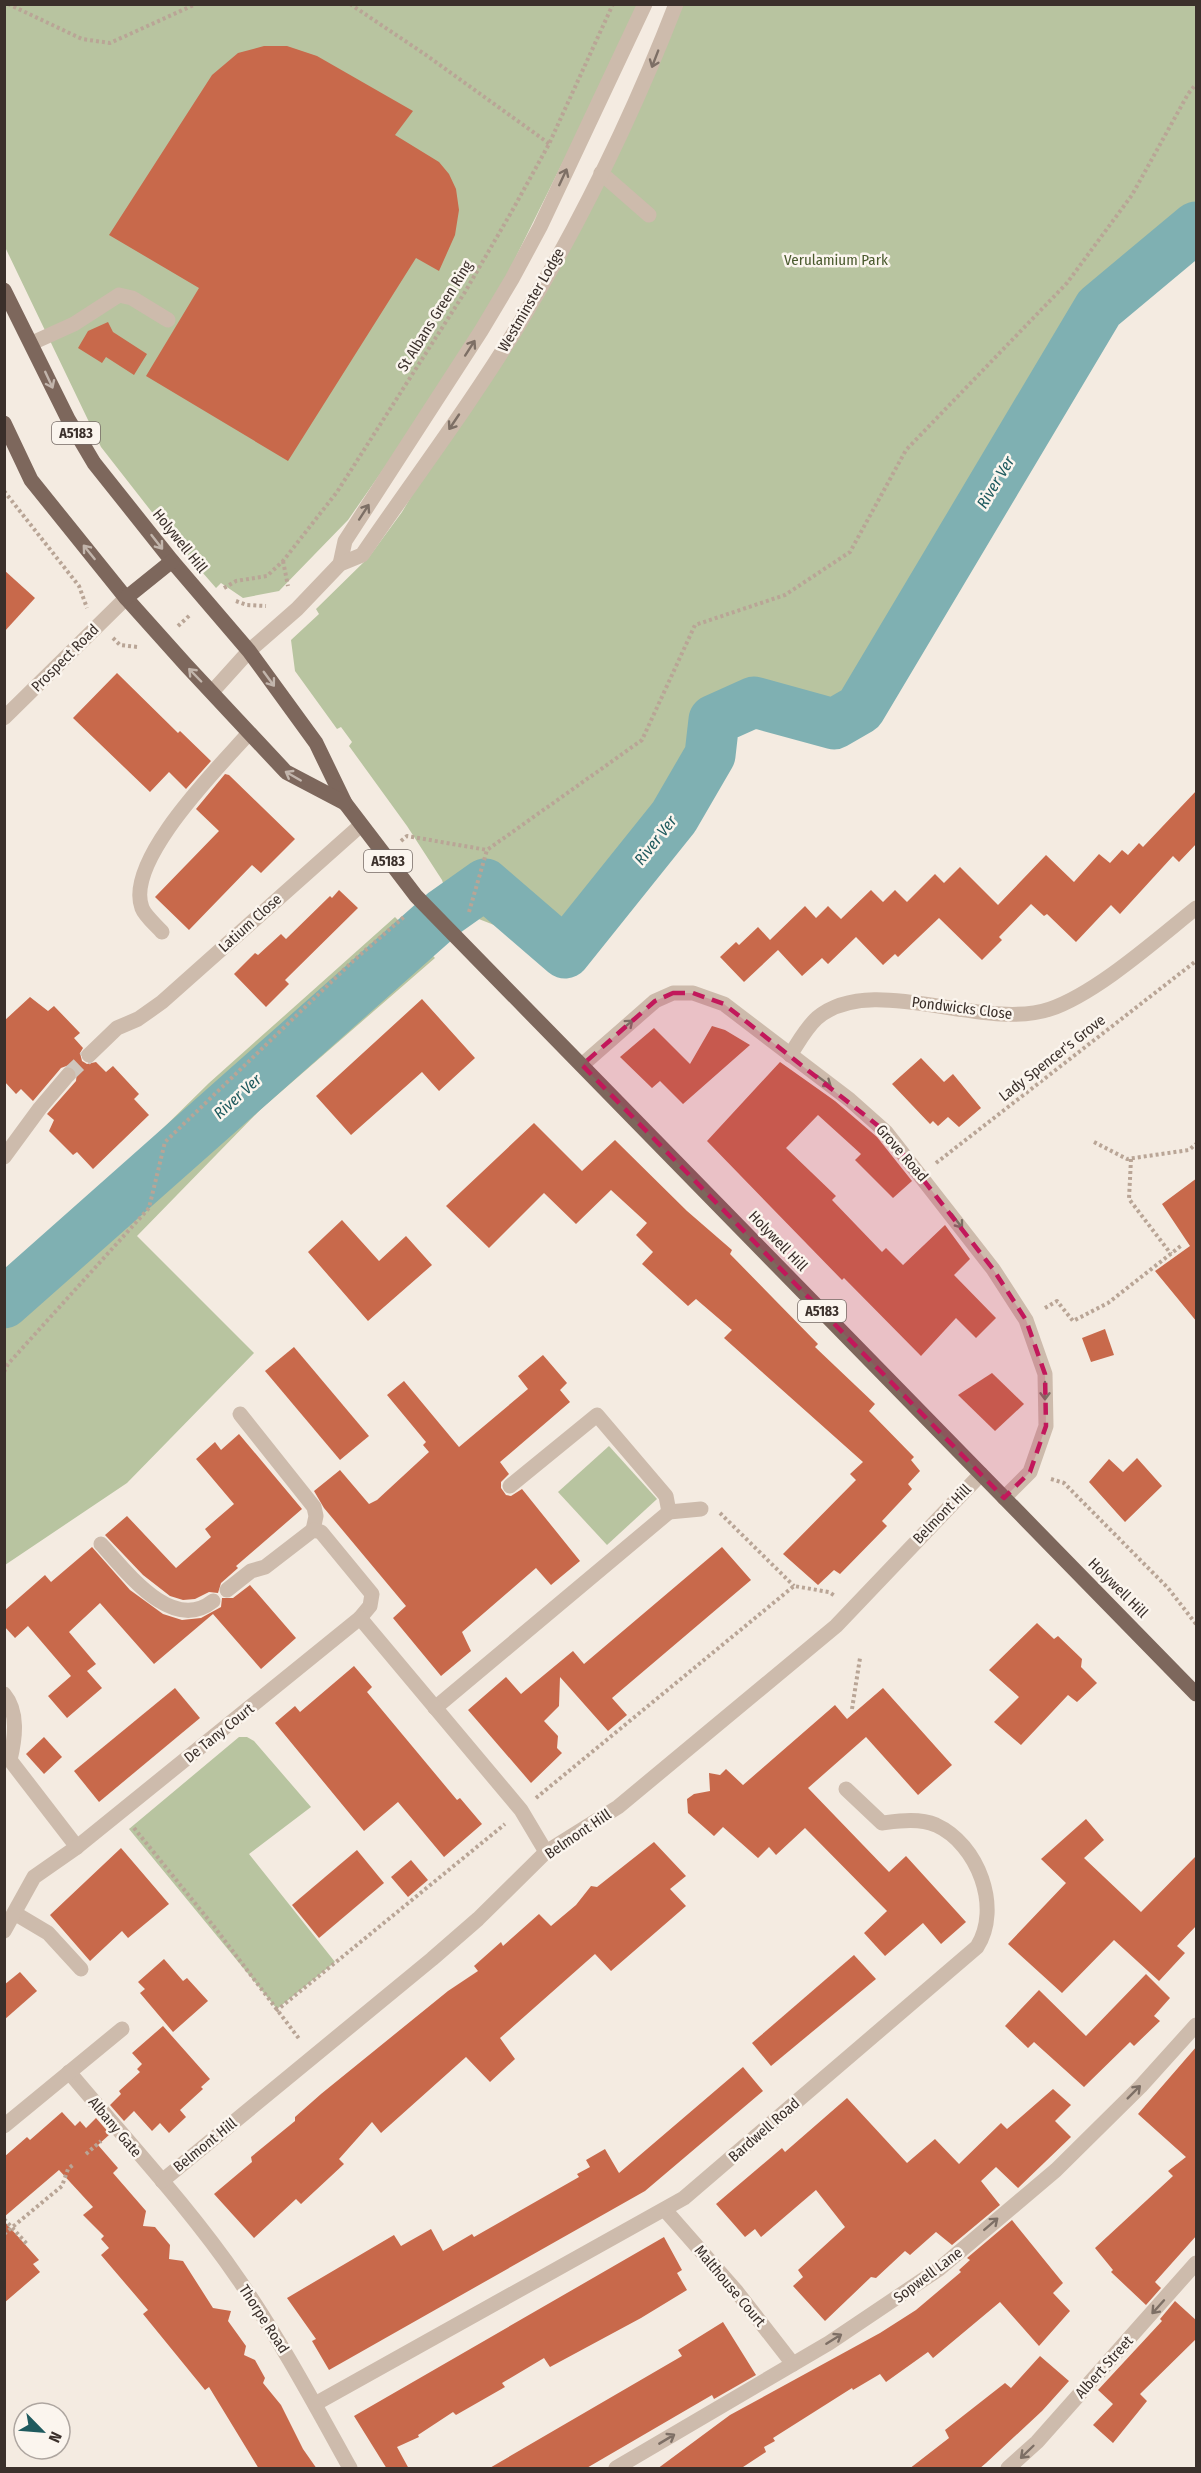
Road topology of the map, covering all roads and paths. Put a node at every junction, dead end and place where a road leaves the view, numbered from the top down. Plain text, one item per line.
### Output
1 (8, 4) edge
2 (196, 4) edge
3 (350, 4) edge
4 (613, 4) edge
5 (645, 4) edge
6 (676, 4) edge
7 (1197, 84) edge
8 (549, 144) junction
9 (601, 173) junction
10 (649, 215) dead end
11 (4, 290) edge
12 (168, 320) dead end
13 (32, 343) junction
14 (4, 423) edge
15 (4, 491) edge
16 (172, 561) junction
17 (340, 564) junction
18 (227, 595) dead end
19 (126, 598) junction
20 (234, 600) dead end
21 (206, 601) junction
22 (272, 610) dead end
23 (100, 623) junction
24 (172, 648) junction
25 (142, 649) dead end
26 (249, 651) junction
27 (212, 692) junction
28 (4, 718) edge
29 (249, 733) junction
30 (345, 803) junction
31 (361, 825) junction
32 (406, 836) dead end
33 (486, 850) junction
34 (1197, 908) edge
35 (469, 912) dead end
36 (404, 917) dead end
37 (162, 932) dead end
38 (1197, 961) edge
39 (90, 1055) tunnel mouth
40 (790, 1055) junction
41 (582, 1065) junction
42 (68, 1076) tunnel mouth
43 (1094, 1142) dead end
44 (1197, 1144) edge
45 (4, 1157) edge
46 (1131, 1159) junction
47 (921, 1175) junction
48 (1182, 1245) dead end
49 (1171, 1254) junction
50 (1026, 1320) junction
51 (4, 1372) edge
52 (240, 1414) dead end
53 (1030, 1472) junction
54 (981, 1474) junction
55 (510, 1486) dead end
56 (1004, 1498) junction
57 (701, 1509) joint
58 (669, 1512) junction
59 (313, 1530) junction
60 (100, 1544) dead end
61 (794, 1586) junction
62 (227, 1590) dead end
63 (213, 1601) dead end
64 (853, 1609) junction
65 (360, 1618) junction
66 (1197, 1624) edge
67 (860, 1658) dead end
68 (4, 1694) edge
69 (1197, 1694) edge
70 (435, 1708) junction
71 (852, 1709) dead end
72 (846, 1789) dead end
73 (521, 1810) junction
74 (120, 1812) junction
75 (77, 1847) junction
76 (546, 1852) junction
77 (16, 1914) junction
78 (4, 1931) edge
79 (81, 1969) dead end
80 (276, 2011) junction
81 (1197, 2025) edge
82 (122, 2029) dead end
83 (314, 2056) junction
84 (69, 2072) junction
85 (4, 2126) edge
86 (74, 2164) dead end
87 (162, 2181) junction
88 (665, 2210) junction
89 (4, 2219) edge
90 (12, 2228) junction
91 (4, 2234) edge
92 (27, 2244) dead end
93 (1197, 2264) edge
94 (793, 2364) junction
95 (315, 2404) junction
96 (350, 2469) edge
97 (616, 2469) edge
98 (1008, 2469) edge

1 - 2 path
3 - 8 path
4 - 8 path, St Albans Green Ring
17 -> 5 street, Westminster Lodge
6 -> 9 street, Westminster Lodge
7 - 33 path
8 - 18 path, St Albans Green Ring
9 - 10 street
9 -> 17 street, Westminster Lodge
11 - 13 main road, Holywell Hill / A5183
12 - 13 street
13 -> 16 main road, Holywell Hill / A5183
19 -> 14 main road, Holywell Hill / A5183
15 - 23 path
16 - 19 main road
16 - 21 main road, Holywell Hill / A5183
17 - 26 street, Westminster Lodge
19 - 23 street, Prospect Road
19 - 24 main road, Holywell Hill / A5183
20 - 22 path
21 - 24 path
21 - 26 main road, Holywell Hill / A5183
23 - 25 path
23 - 28 street, Prospect Road
27 -> 24 main road, Holywell Hill / A5183
26 - 27 street, Westminster Lodge
26 -> 30 main road, Holywell Hill / A5183
27 - 29 main road, Holywell Hill / A5183
30 -> 29 main road, Holywell Hill / A5183
29 - 37 street
30 - 31 main road, Holywell Hill / A5183
31 - 39 street, Latium Close
31 - 41 main road, Holywell Hill / A5183
32 - 33 path
33 - 35 path
34 - 40 street, Pondwicks Close
36 - 51 path
38 - 47 path, Lady Spencer's Grove
41 -> 40 street, Grove Road
40 -> 47 street, Grove Road
41 - 54 main road, Holywell Hill / A5183
42 - 45 street
43 - 46 path
44 - 46 path
46 - 49 path
47 -> 50 street, Grove Road
48 - 49 path
49 - 50 path
50 -> 53 street, Grove Road
52 - 59 street
53 - 56 street, Grove Road
53 - 66 path
54 - 56 main road, Holywell Hill / A5183
54 - 64 street, Belmont Hill
55 - 58 street
56 - 69 main road, Holywell Hill / A5183
57 - 58 street
57 - 61 path
58 - 70 street
59 - 62 street
59 - 65 street, De Tany Court
60 - 63 street
61 - 64 path
61 - 73 path
64 - 76 street, Belmont Hill
65 - 70 street
65 - 74 street, De Tany Court
67 - 71 path
68 - 75 street
70 - 73 street
72 - 88 street, Bardwell Road
73 - 76 street
73 - 80 path
74 - 75 street, De Tany Court
74 - 80 path
75 - 77 street, De Tany Court
76 - 83 street, Belmont Hill
77 - 78 street
77 - 79 street
80 - 83 path
94 -> 81 street, Sopwell Lane
82 - 84 street
83 - 87 street, Belmont Hill
84 - 85 street
84 - 87 street, Albany Gate
86 - 90 path
87 - 95 street, Thorpe Road
88 - 94 street, Malthouse Court
88 - 95 street, Bardwell Road
89 - 90 path
90 - 91 path
90 - 92 path
93 -> 98 street, Albert Street
97 -> 94 street, Sopwell Lane
95 - 96 street, Thorpe Road

